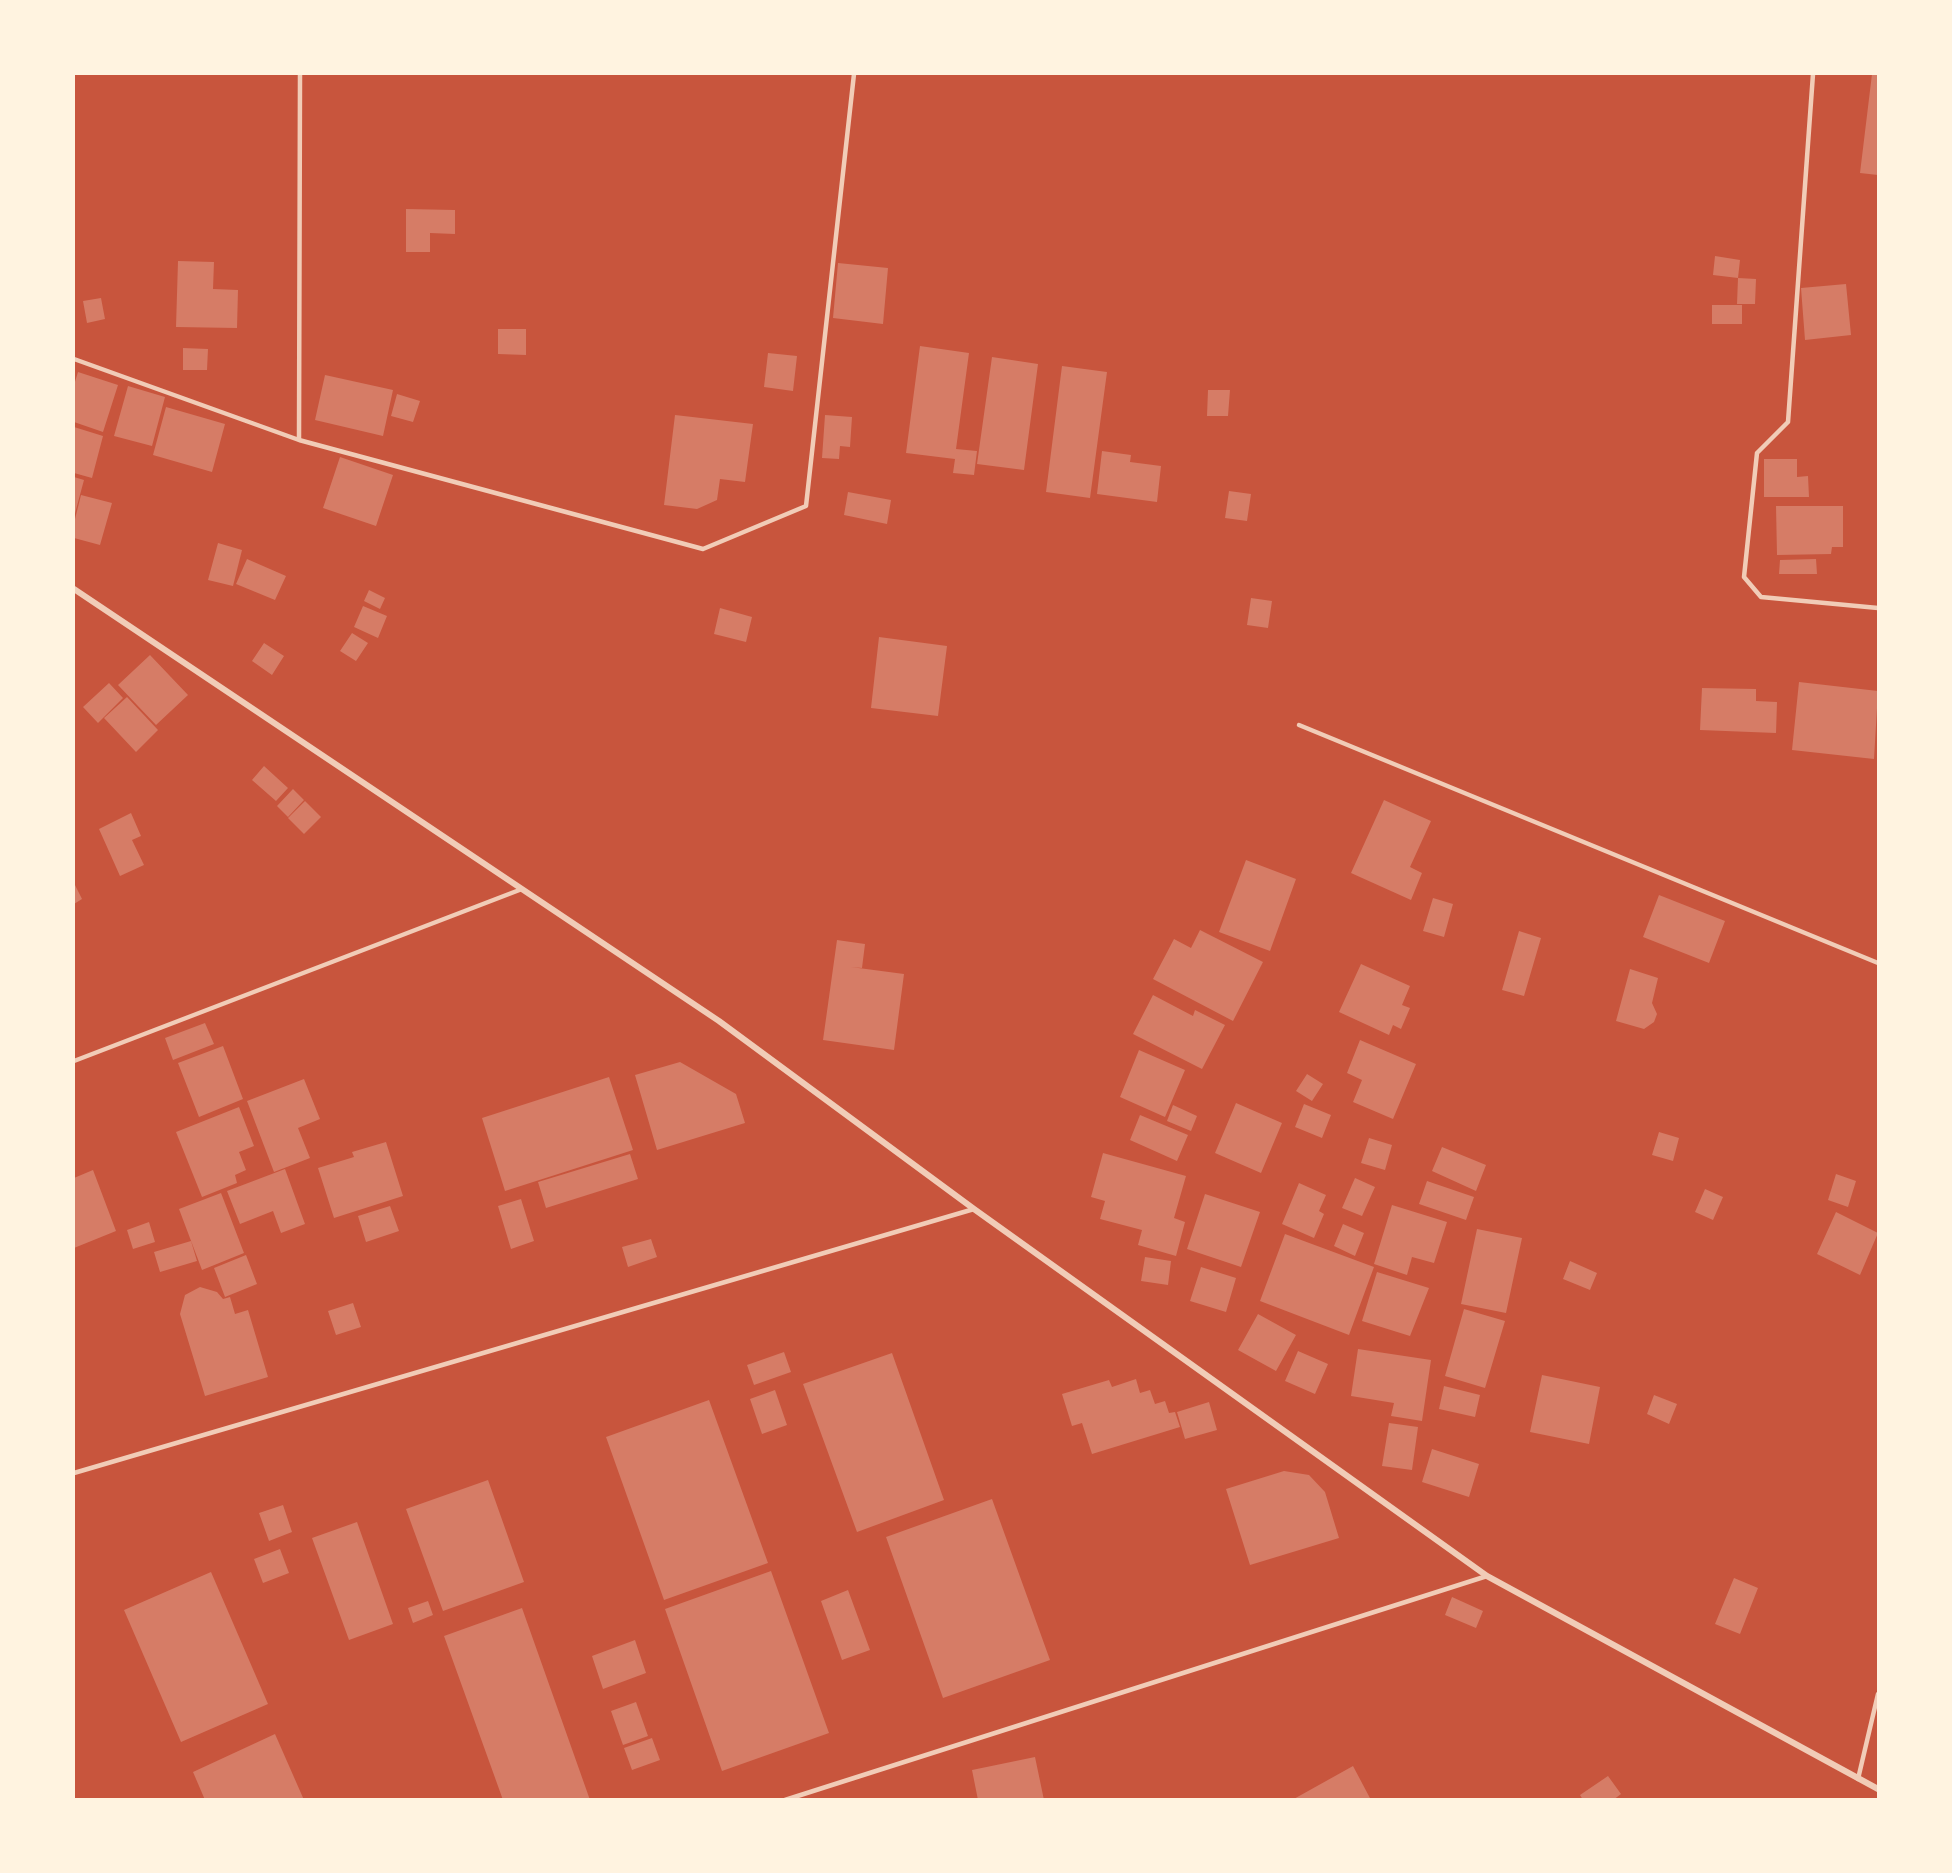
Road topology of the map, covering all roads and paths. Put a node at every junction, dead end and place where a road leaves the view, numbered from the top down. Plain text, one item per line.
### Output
1 (300, 74) edge
2 (854, 74) edge
3 (1813, 74) edge
4 (74, 359) edge
5 (299, 440) junction
6 (74, 589) edge
7 (1878, 608) edge
8 (1299, 725) dead end
9 (522, 889) junction
10 (1878, 963) edge
11 (74, 1061) edge
12 (974, 1209) junction
13 (74, 1473) edge
14 (1486, 1576) junction
15 (1878, 1694) edge
16 (1858, 1779) junction
17 (1878, 1789) edge
18 (785, 1800) edge

1 - 5 lane
2 - 5 lane
3 - 7 lane
4 - 5 lane
6 - 9 street
8 - 10 lane
9 - 11 lane
9 - 12 street
12 - 13 lane
12 - 14 street
14 - 16 street
14 - 18 lane
15 - 16 lane
16 - 17 street

